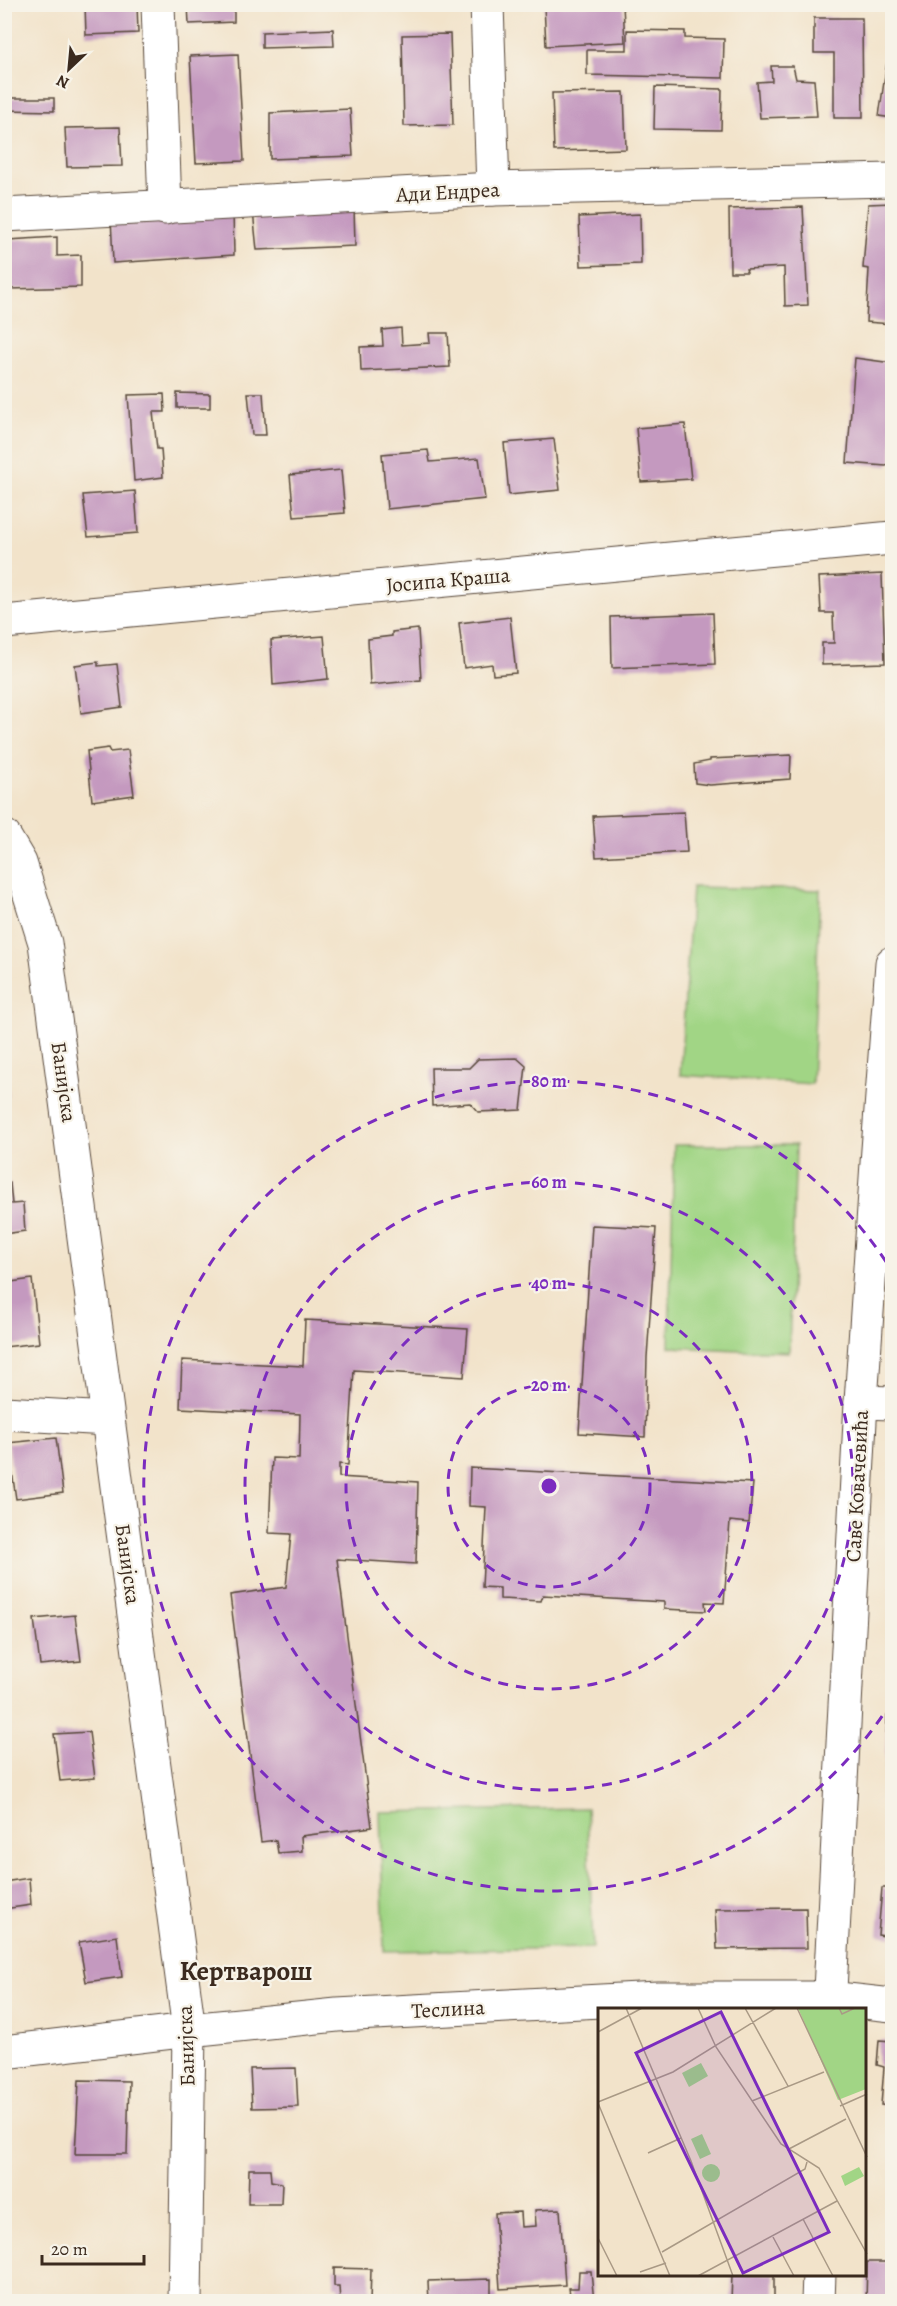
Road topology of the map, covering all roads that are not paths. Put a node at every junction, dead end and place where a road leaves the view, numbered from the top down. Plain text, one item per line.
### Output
1 (158, 4) edge
2 (487, 4) edge
3 (892, 180) edge
4 (493, 189) junction
5 (165, 208) junction
6 (4, 215) edge
7 (892, 538) edge
8 (4, 622) edge
9 (10, 854) edge
10 (892, 963) edge
11 (877, 1403) edge
12 (4, 1413) edge
13 (108, 1419) junction
14 (829, 2004) edge
15 (892, 2005) edge
16 (189, 2030) junction
17 (4, 2052) edge
18 (819, 2276) edge
19 (185, 2301) edge
20 (818, 2301) edge

1 - 5 street
2 - 4 street
3 - 4 street, Ади Ендреа
4 - 5 street, Ади Ендреа
5 - 6 street, Ади Ендреа
7 - 8 street, Јосипа Краша
9 - 13 street, Банијска
10 - 11 street, Саве Ковачевића
11 - 14 street, Саве Ковачевића
12 - 13 street
13 - 16 street, Банијска
14 - 15 street, Теслина
14 - 16 street, Теслина
16 - 17 street, Теслина
16 - 19 street, Банијска
18 - 20 street

